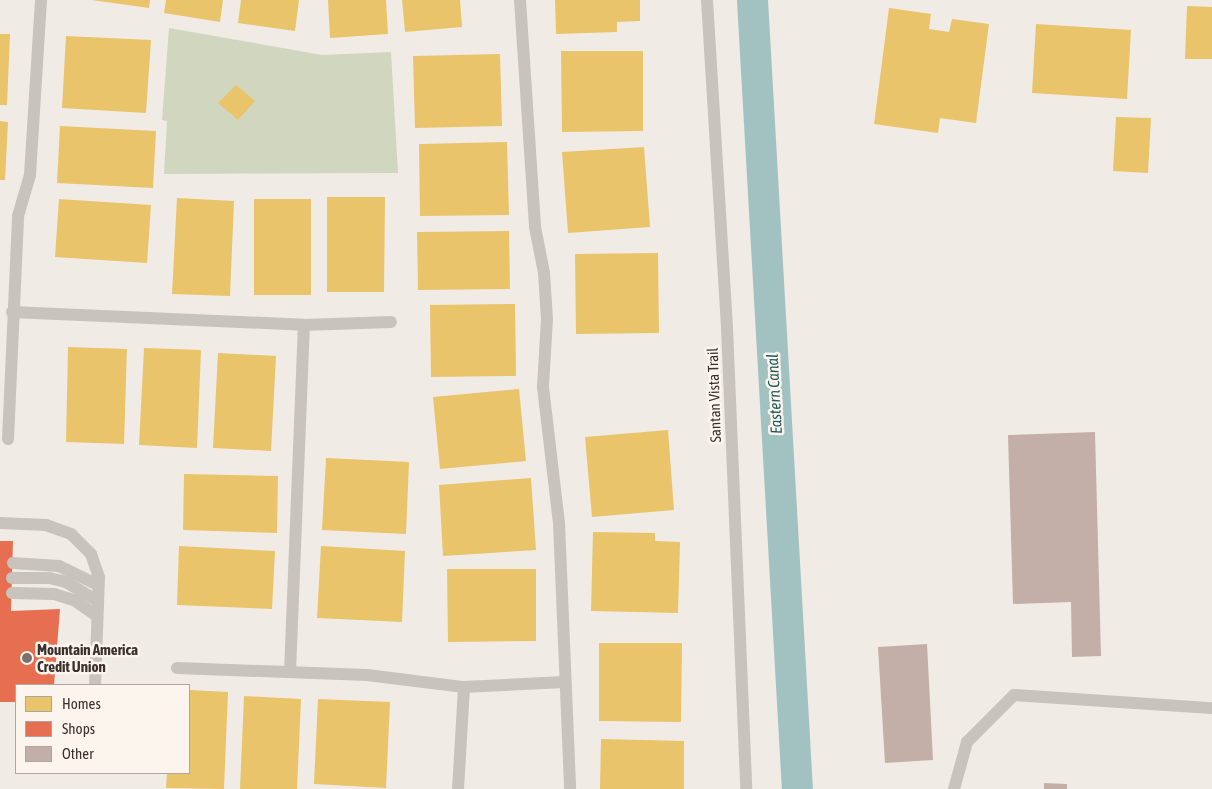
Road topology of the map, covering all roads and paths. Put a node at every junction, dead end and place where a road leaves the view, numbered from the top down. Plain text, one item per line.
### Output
1 (41, 0) edge
2 (520, 0) edge
3 (707, 0) edge
4 (12, 312) junction
5 (392, 322) dead end
6 (304, 325) junction
7 (8, 439) dead end
8 (0, 523) edge
9 (12, 564) dead end
10 (12, 578) dead end
11 (98, 586) junction
12 (12, 593) dead end
13 (98, 602) junction
14 (97, 616) junction
15 (177, 668) dead end
16 (290, 672) junction
17 (565, 682) junction
18 (95, 684) edge
19 (464, 687) junction
20 (1212, 708) edge
21 (458, 789) edge
22 (570, 789) edge
23 (746, 789) edge
24 (954, 789) edge

1 - 4 lane
2 - 17 lane
3 - 23 lane, Santan Vista Trail
4 - 6 lane
4 - 7 lane
5 - 6 lane
6 - 16 lane
8 - 11 lane
9 - 11 lane
10 - 13 lane
11 - 13 lane
12 - 14 lane
13 - 14 lane
14 - 18 lane
15 - 16 lane
16 - 19 lane
17 - 19 lane
17 - 22 lane
19 - 21 lane
20 - 24 lane

